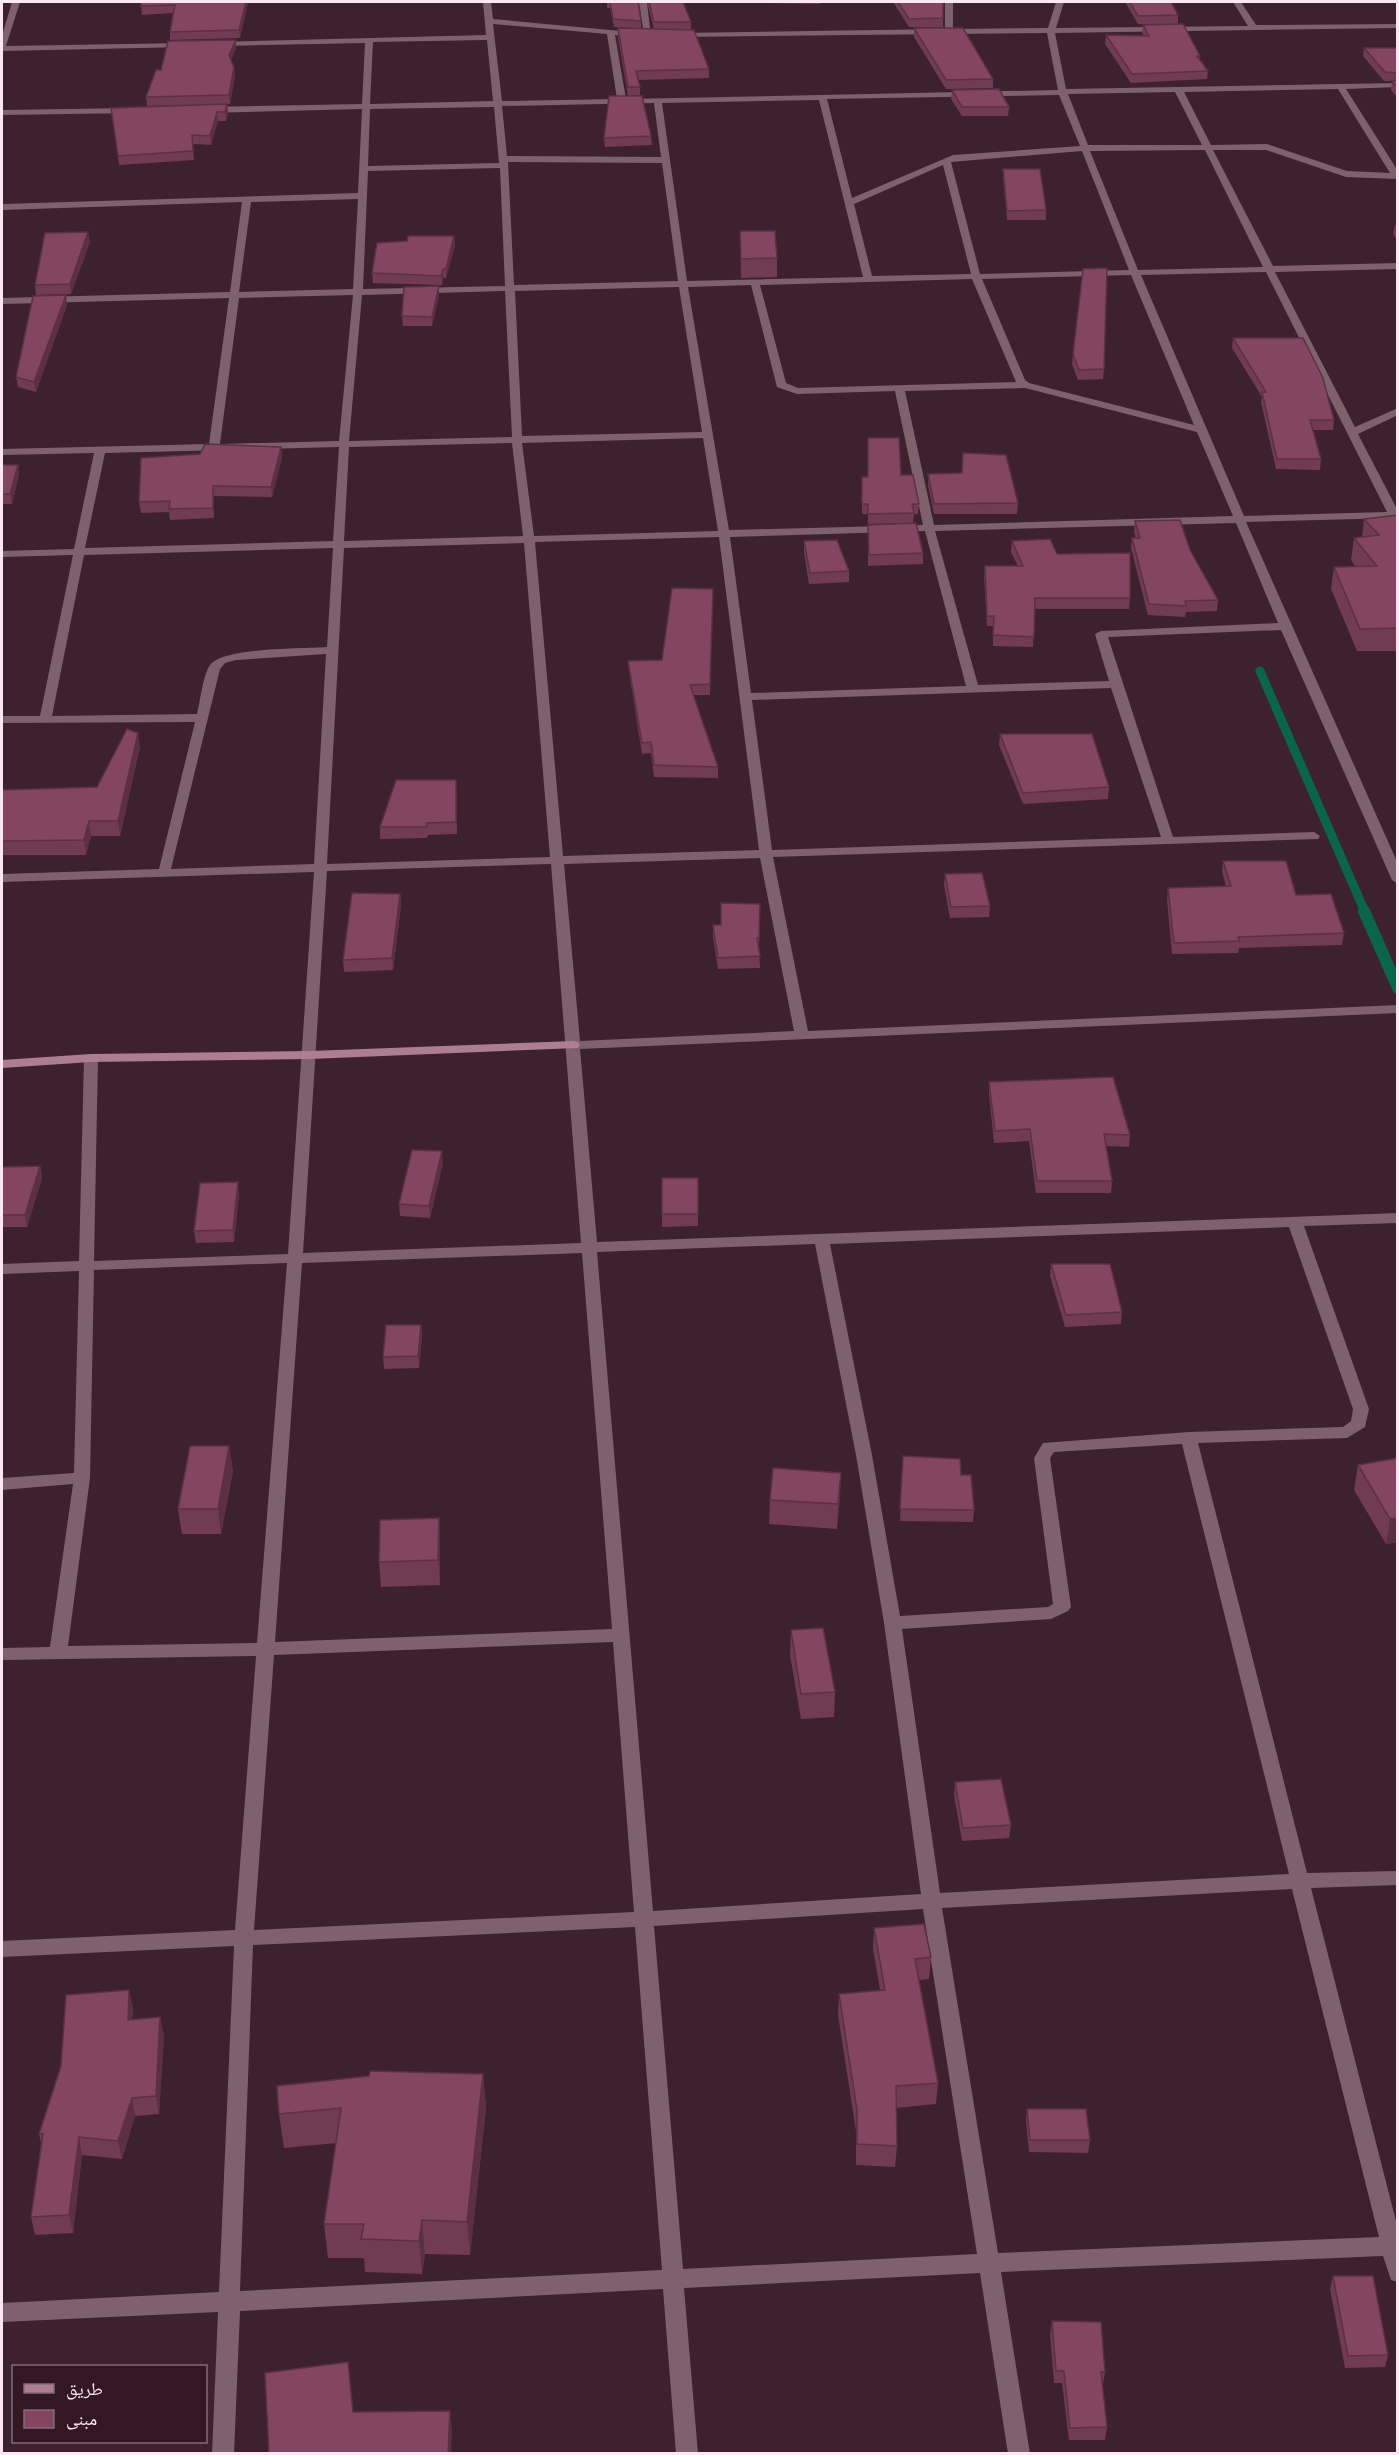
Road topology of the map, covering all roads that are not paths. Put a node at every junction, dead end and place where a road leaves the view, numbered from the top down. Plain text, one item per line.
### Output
1 (16, 2) edge
2 (488, 2) edge
3 (643, 2) edge
4 (949, 2) edge
5 (1060, 2) edge
6 (1237, 2) edge
7 (490, 21) junction
8 (1398, 26) edge
9 (1254, 29) junction
10 (1051, 32) junction
11 (611, 33) junction
12 (949, 33) junction
13 (648, 35) junction
14 (659, 35) edge
15 (671, 35) edge
16 (492, 37) junction
17 (369, 40) junction
18 (203, 44) edge
19 (191, 45) edge
20 (2, 48) edge
21 (1398, 85) edge
22 (1340, 86) junction
23 (1178, 89) junction
24 (1062, 91) junction
25 (822, 97) junction
26 (658, 101) junction
27 (622, 102) junction
28 (497, 105) junction
29 (365, 107) junction
30 (201, 110) edge
31 (142, 111) edge
32 (2, 113) edge
33 (1207, 147) junction
34 (1084, 148) junction
35 (666, 160) junction
36 (946, 160) junction
37 (504, 162) junction
38 (362, 169) junction
39 (1397, 176) edge
40 (362, 196) junction
41 (248, 199) junction
42 (849, 203) junction
43 (2, 207) edge
44 (1398, 266) edge
45 (1269, 269) junction
46 (1134, 273) junction
47 (976, 277) junction
48 (868, 279) junction
49 (755, 282) junction
50 (683, 284) junction
51 (510, 288) junction
52 (358, 292) junction
53 (236, 296) junction
54 (2, 301) edge
55 (1025, 386) junction
56 (900, 389) junction
57 (1398, 411) edge
58 (1203, 430) junction
59 (1353, 432) junction
60 (708, 435) junction
61 (517, 441) junction
62 (344, 443) junction
63 (214, 447) junction
64 (100, 450) junction
65 (2, 452) edge
66 (1396, 515) edge
67 (1241, 519) junction
68 (929, 528) junction
69 (724, 534) junction
70 (529, 540) junction
71 (339, 545) junction
72 (79, 551) junction
73 (2, 554) edge
74 (1285, 626) junction
75 (332, 650) junction
76 (1116, 684) junction
77 (973, 689) junction
78 (746, 697) junction
79 (201, 718) junction
80 (2, 720) edge
81 (45, 720) junction
82 (1314, 836) dead end
83 (1168, 840) junction
84 (766, 853) junction
85 (557, 859) junction
86 (319, 868) junction
87 (164, 873) junction
88 (2, 878) edge
89 (1398, 880) edge
90 (1398, 1009) edge
91 (802, 1035) junction
92 (573, 1045) junction
93 (310, 1055) junction
94 (91, 1058) junction
95 (2, 1064) edge
96 (1398, 1218) edge
97 (1294, 1220) junction
98 (821, 1238) junction
99 (588, 1248) junction
100 (293, 1260) junction
101 (86, 1265) junction
102 (2, 1269) edge
103 (1188, 1438) junction
104 (82, 1479) junction
105 (2, 1484) edge
106 (893, 1623) junction
107 (620, 1635) junction
108 (265, 1649) junction
109 (58, 1652) junction
110 (2, 1654) edge
111 (1398, 1878) edge
112 (1301, 1881) junction
113 (931, 1899) junction
114 (645, 1919) junction
115 (244, 1936) junction
116 (2, 1949) edge
117 (1392, 2246) junction
118 (988, 2263) junction
119 (1398, 2273) edge
120 (675, 2281) junction
121 (229, 2303) junction
122 (2, 2319) edge
123 (223, 2454) edge
124 (687, 2454) edge
125 (1019, 2454) edge

1 - 20 street
2 - 7 street
3 - 13 street
4 - 12 street
5 - 10 street
6 - 9 street
7 - 11 street
7 - 16 street
8 - 9 street
9 - 10 street
10 - 12 street
10 - 24 street
11 - 13 street
11 - 27 street
12 - 15 street
13 - 14 street
16 - 17 street
16 - 28 street
17 - 18 street
17 - 29 street
19 - 20 street
21 - 22 street
22 - 23 street
22 - 39 street
23 - 24 street
23 - 33 street
24 - 25 street
24 - 34 street
25 - 26 street
25 - 42 street
26 - 27 street
26 - 35 street
27 - 28 street
28 - 29 street
28 - 37 street
29 - 30 street
29 - 38 street
31 - 32 street
33 - 34 street
33 - 39 street
33 - 45 street
34 - 36 street
34 - 46 street
35 - 37 street
35 - 50 street
36 - 42 street
36 - 47 street
37 - 38 street
37 - 51 street
38 - 40 street
40 - 41 street
40 - 52 street
41 - 43 street
41 - 53 street
42 - 48 street
44 - 45 street
45 - 46 street
45 - 59 street
46 - 47 street
46 - 58 street
47 - 48 street
47 - 55 street
48 - 49 street
49 - 50 street
49 - 56 street
50 - 51 street
50 - 60 street
51 - 52 street
51 - 61 street
52 - 53 street
52 - 62 street
53 - 54 street
53 - 63 street
55 - 56 street
55 - 58 street
56 - 68 street
57 - 59 street
58 - 67 street
59 - 66 street
60 - 61 street
60 - 69 street
61 - 62 street
61 - 70 street
62 - 63 street
62 - 71 street
63 - 64 street
64 - 65 street
64 - 72 street
66 - 67 street
67 - 68 street
67 - 74 street
68 - 69 street
68 - 77 street
69 - 70 street
69 - 78 street
70 - 71 street
70 - 85 street
71 - 72 street
71 - 75 street
72 - 73 street
72 - 81 street
74 - 76 street
74 - 89 street
75 - 79 street
75 - 86 street
76 - 77 street
76 - 83 street
77 - 78 street
78 - 84 street
79 - 81 street
79 - 87 street
80 - 81 street
82 - 83 street
83 - 84 street
84 - 85 street
84 - 91 street
85 - 86 street
85 - 92 street
86 - 87 street
86 - 93 street
87 - 88 street
90 - 91 street
91 - 92 street
92 - 93 street
92 - 99 street
93 - 94 street
93 - 100 street
94 - 95 street
94 - 101 street
96 - 97 street
97 - 98 street
97 - 103 street
98 - 99 street
98 - 106 street
99 - 100 street
99 - 107 street
100 - 101 street
100 - 108 street
101 - 102 street
101 - 104 street
103 - 106 street
103 - 112 street
104 - 105 street
104 - 109 street
106 - 113 street
107 - 108 street
107 - 114 street
108 - 109 street
108 - 115 street
109 - 110 street
111 - 112 street
112 - 113 street
112 - 117 street
113 - 114 street
113 - 118 street
114 - 115 street
114 - 120 street
115 - 116 street
115 - 121 street
117 - 118 street
117 - 119 street
118 - 120 street
118 - 125 street
120 - 121 street
120 - 124 street
121 - 122 street
121 - 123 street

